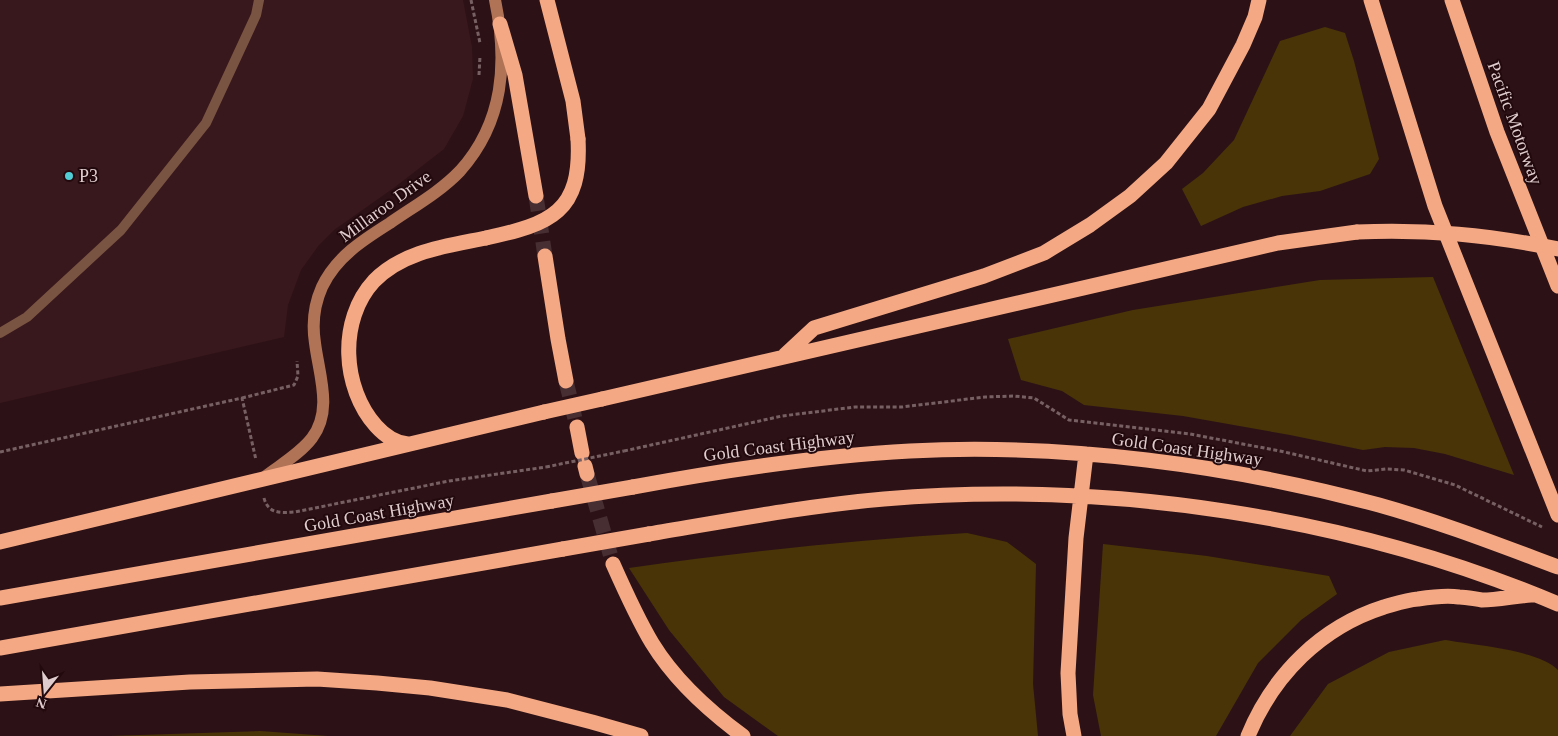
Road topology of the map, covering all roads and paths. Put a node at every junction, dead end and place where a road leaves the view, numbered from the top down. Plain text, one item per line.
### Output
1 (259, 0) edge
2 (495, 0) edge
3 (547, 0) edge
4 (1259, 0) edge
5 (1370, 0) edge
6 (1452, 0) edge
7 (500, 24) junction
8 (536, 196) tunnel mouth
9 (1558, 249) edge
10 (544, 256) tunnel mouth
11 (1558, 286) edge
12 (0, 333) edge
13 (784, 356) junction
14 (566, 381) tunnel mouth
15 (576, 427) tunnel mouth
16 (417, 444) junction
17 (624, 452) dead end
18 (1086, 454) junction
19 (585, 464) tunnel mouth
20 (546, 467) dead end
21 (260, 480) junction
22 (1081, 496) junction
23 (1497, 506) dead end
24 (1558, 515) edge
25 (1549, 531) dead end
26 (0, 542) edge
27 (613, 564) tunnel mouth
28 (1558, 567) edge
29 (1535, 594) junction
30 (0, 598) edge
31 (1558, 604) edge
32 (0, 648) edge
33 (0, 694) edge
34 (642, 736) edge
35 (743, 736) edge
36 (1074, 736) edge
37 (1248, 736) edge

1 - 12 lane
2 - 7 street, Millaroo Drive
3 - 16 highway, bridge
4 - 13 highway
5 - 24 highway
6 - 11 highway, Pacific Motorway
7 - 8 highway
7 - 21 street, Millaroo Drive
9 - 13 highway, bridge
10 - 14 highway
13 - 16 highway, bridge
15 - 19 highway
16 - 21 highway
17 - 20 path, bridge
18 - 22 highway
18 - 28 highway, Gold Coast Highway
18 - 30 highway, Gold Coast Highway, bridge
21 - 26 highway
22 - 29 highway
22 - 32 highway, bridge
22 - 36 highway
23 - 25 path
27 - 35 highway
29 - 31 highway
29 - 37 highway
33 - 34 highway

